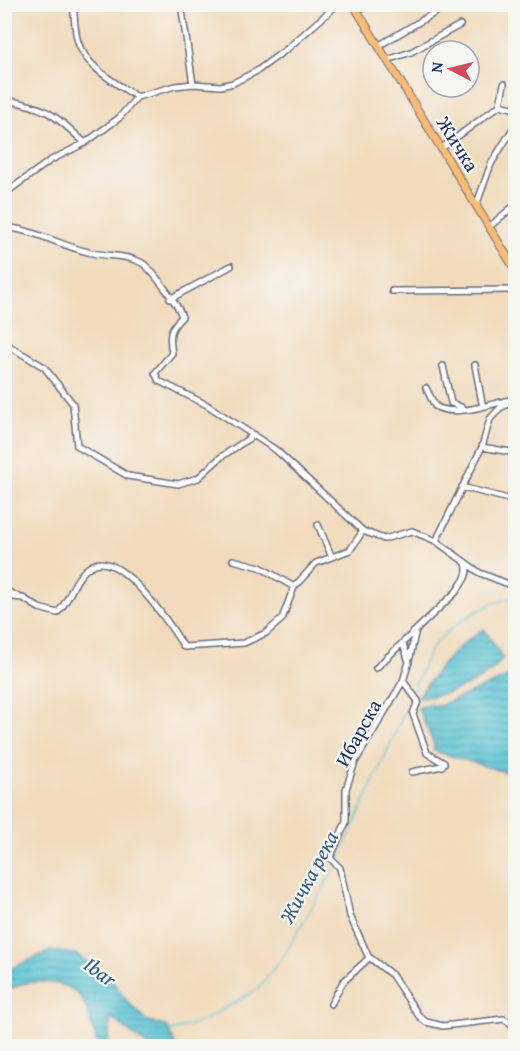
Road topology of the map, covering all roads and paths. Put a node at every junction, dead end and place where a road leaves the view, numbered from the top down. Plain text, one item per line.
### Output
1 (73, 4) edge
2 (181, 4) edge
3 (338, 4) edge
4 (354, 4) edge
5 (448, 4) edge
6 (460, 25) dead end
7 (378, 46) junction
8 (387, 60) junction
9 (193, 84) junction
10 (504, 84) dead end
11 (136, 97) junction
12 (4, 100) edge
13 (500, 105) junction
14 (516, 109) edge
15 (512, 130) dead end
16 (508, 138) junction
17 (516, 139) edge
18 (85, 143) junction
19 (442, 148) junction
20 (4, 194) edge
21 (516, 204) edge
22 (476, 206) junction
23 (4, 227) edge
24 (489, 227) junction
25 (231, 266) dead end
26 (516, 271) edge
27 (516, 290) edge
28 (392, 291) dead end
29 (170, 299) junction
30 (4, 343) edge
31 (475, 365) dead end
32 (443, 366) dead end
33 (426, 388) dead end
34 (516, 400) edge
35 (482, 403) junction
36 (497, 403) junction
37 (254, 435) junction
38 (482, 447) junction
39 (516, 453) edge
40 (462, 487) junction
41 (516, 501) edge
42 (318, 525) dead end
43 (363, 531) junction
44 (436, 541) junction
45 (331, 555) junction
46 (233, 560) dead end
47 (465, 562) junction
48 (486, 577) junction
49 (465, 579) junction
50 (294, 587) junction
51 (516, 587) edge
52 (4, 590) edge
53 (4, 596) edge
54 (23, 598) junction
55 (415, 632) junction
56 (403, 644) junction
57 (408, 662) junction
58 (376, 668) dead end
59 (404, 681) junction
60 (412, 772) dead end
61 (368, 955) junction
62 (331, 1004) dead end
63 (515, 1026) edge

1 - 11 street
2 - 9 street
3 - 9 street
4 - 7 main road, Жичка
5 - 7 street
6 - 8 street
7 - 8 main road, Жичка
8 - 19 main road, Жичка
9 - 11 street
10 - 13 street
11 - 18 street
12 - 18 street
13 - 14 street
13 - 19 street
15 - 16 street
16 - 17 street
16 - 22 street
18 - 20 street
19 - 22 main road, Жичка
21 - 24 street
22 - 24 main road, Жичка
23 - 29 street
24 - 26 main road, Жичка
25 - 29 street
27 - 28 street
29 - 37 street
30 - 37 street
31 - 35 street
32 - 35 street
33 - 36 street
34 - 36 street
34 - 38 street
35 - 36 street
37 - 43 street
38 - 39 street
38 - 40 street
40 - 41 street
40 - 44 street
42 - 45 street
43 - 44 street
43 - 45 street
44 - 47 street
45 - 50 street
46 - 50 street
47 - 48 street
47 - 49 street
48 - 49 street
48 - 51 street
49 - 55 street
50 - 54 street
52 - 54 street
53 - 54 street
55 - 56 street
55 - 57 street, Ибарска
56 - 57 street, Ибарска
56 - 58 street
57 - 59 street, Ибарска
59 - 60 street
59 - 61 street, Ибарска
61 - 62 street
61 - 63 street

